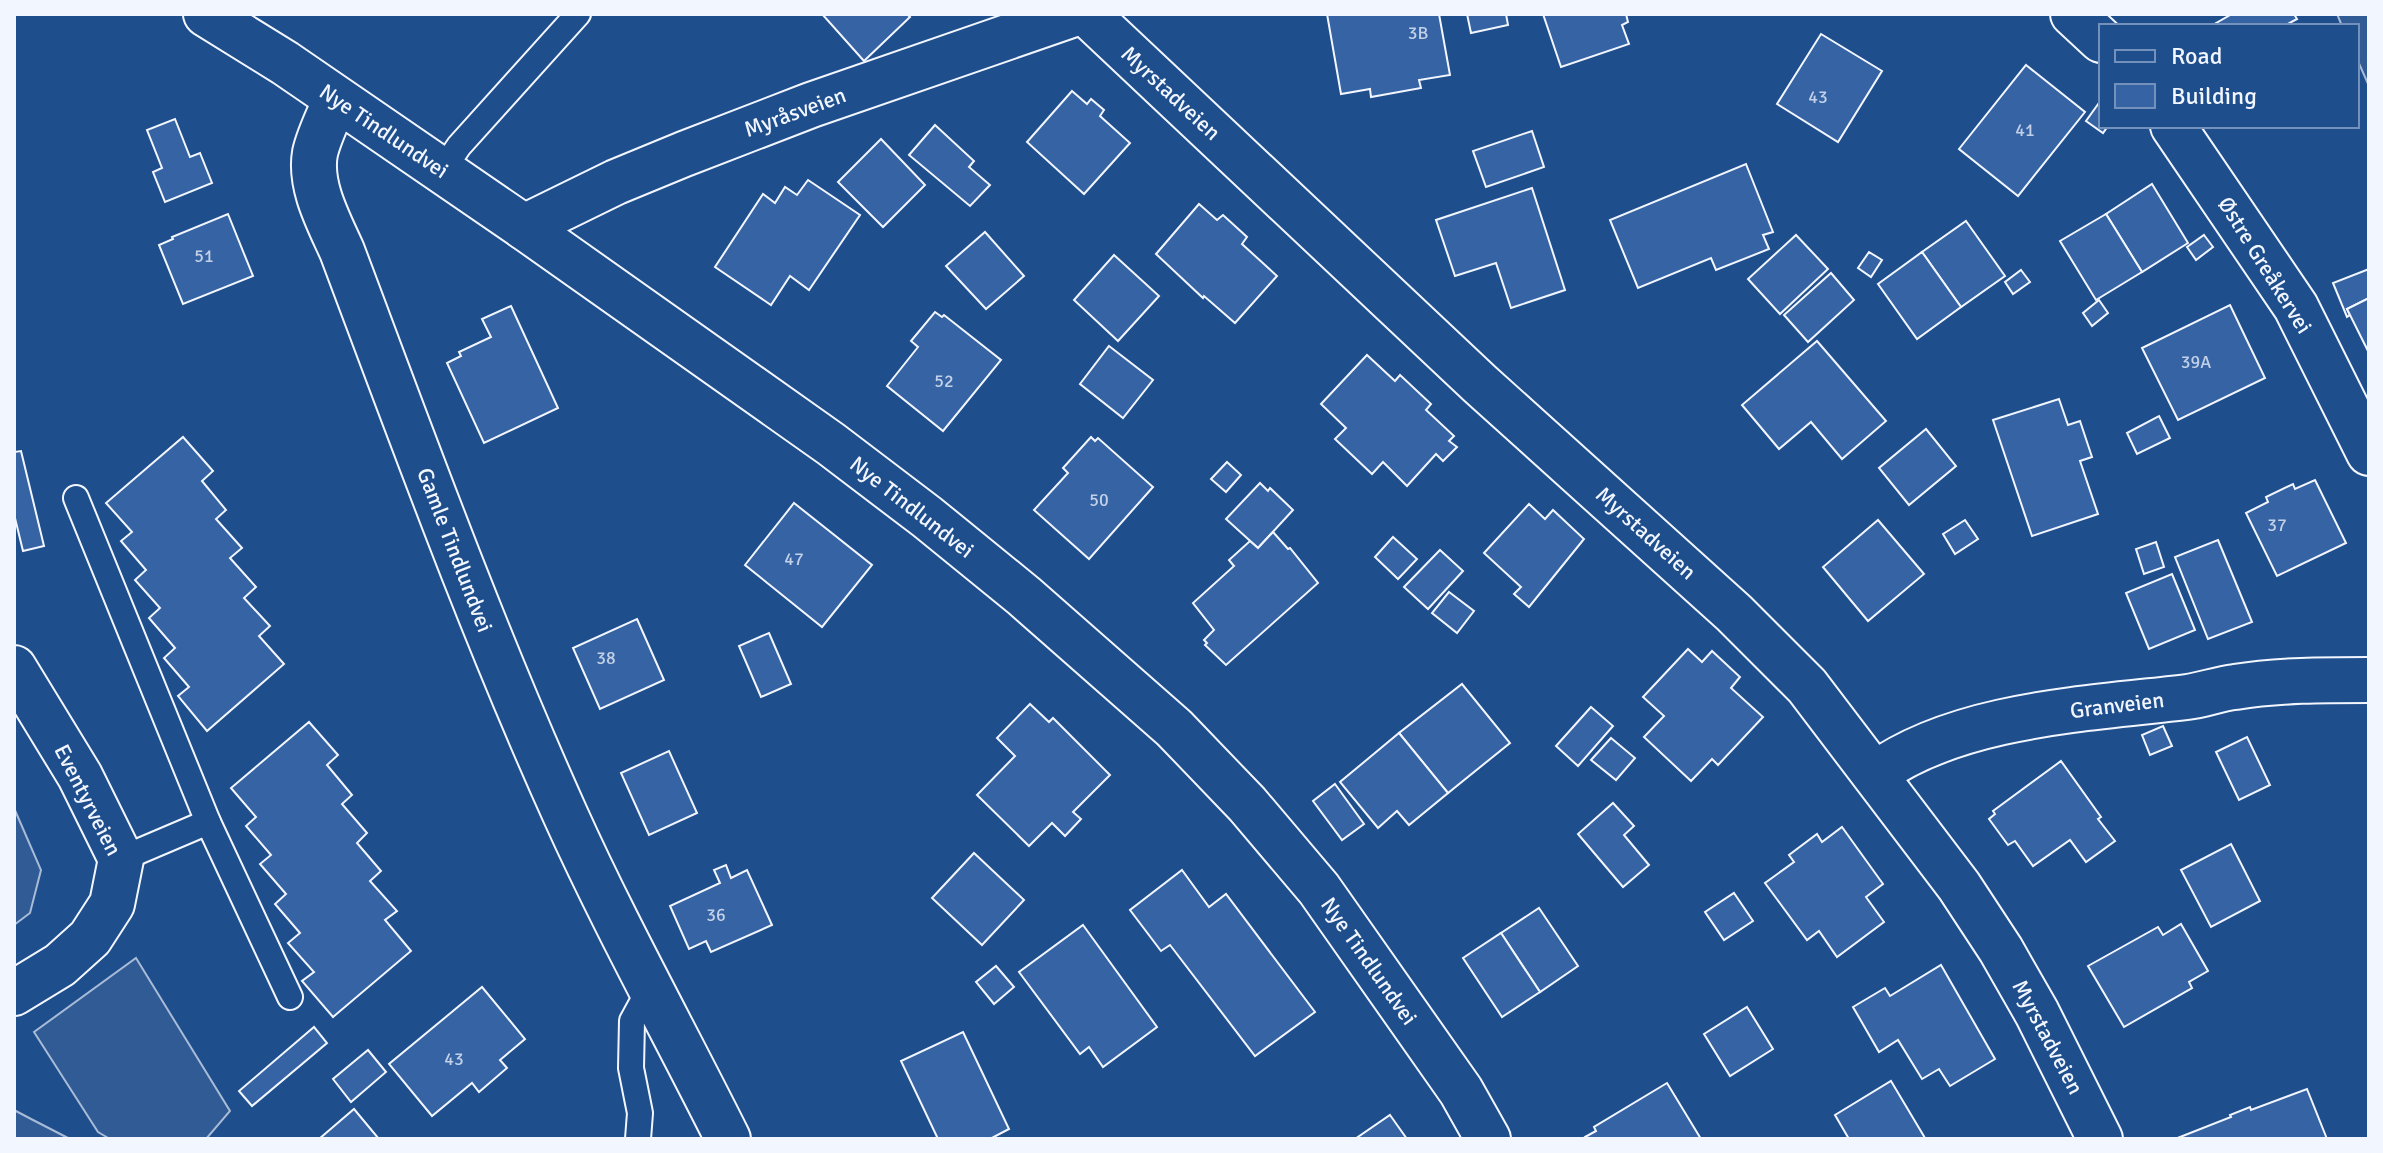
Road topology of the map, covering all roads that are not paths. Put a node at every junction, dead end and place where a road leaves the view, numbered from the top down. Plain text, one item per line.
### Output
1 (206, 14) edge
2 (578, 14) edge
3 (1074, 14) edge
4 (1087, 14) edge
5 (2073, 14) edge
6 (2099, 38) edge
7 (336, 99) junction
8 (2174, 128) edge
9 (442, 171) junction
10 (524, 227) junction
11 (2369, 453) edge
12 (76, 498) dead end
13 (14, 668) edge
14 (2369, 680) edge
15 (1875, 774) junction
16 (208, 822) junction
17 (121, 859) junction
18 (650, 988) junction
19 (14, 993) edge
20 (290, 997) dead end
21 (638, 1139) edge
22 (728, 1139) edge
23 (1488, 1139) edge
24 (2100, 1139) edge

1 - 7 street, Nye Tindlundvei
2 - 9 lane
3 - 10 street, Myråsveien
4 - 15 street, Myrstadveien
5 - 6 street
7 - 9 street, Nye Tindlundvei
7 - 18 street, Gamle Tindlundvei
8 - 11 street, Østre Greåkervei
9 - 10 street, Nye Tindlundvei
10 - 23 street, Nye Tindlundvei
12 - 16 lane
13 - 17 street, Eventyrveien
14 - 15 street, Granveien
15 - 24 street, Myrstadveien
16 - 17 lane
16 - 20 lane
17 - 19 street, Eventyrveien
18 - 21 lane
18 - 22 street, Gamle Tindlundvei

